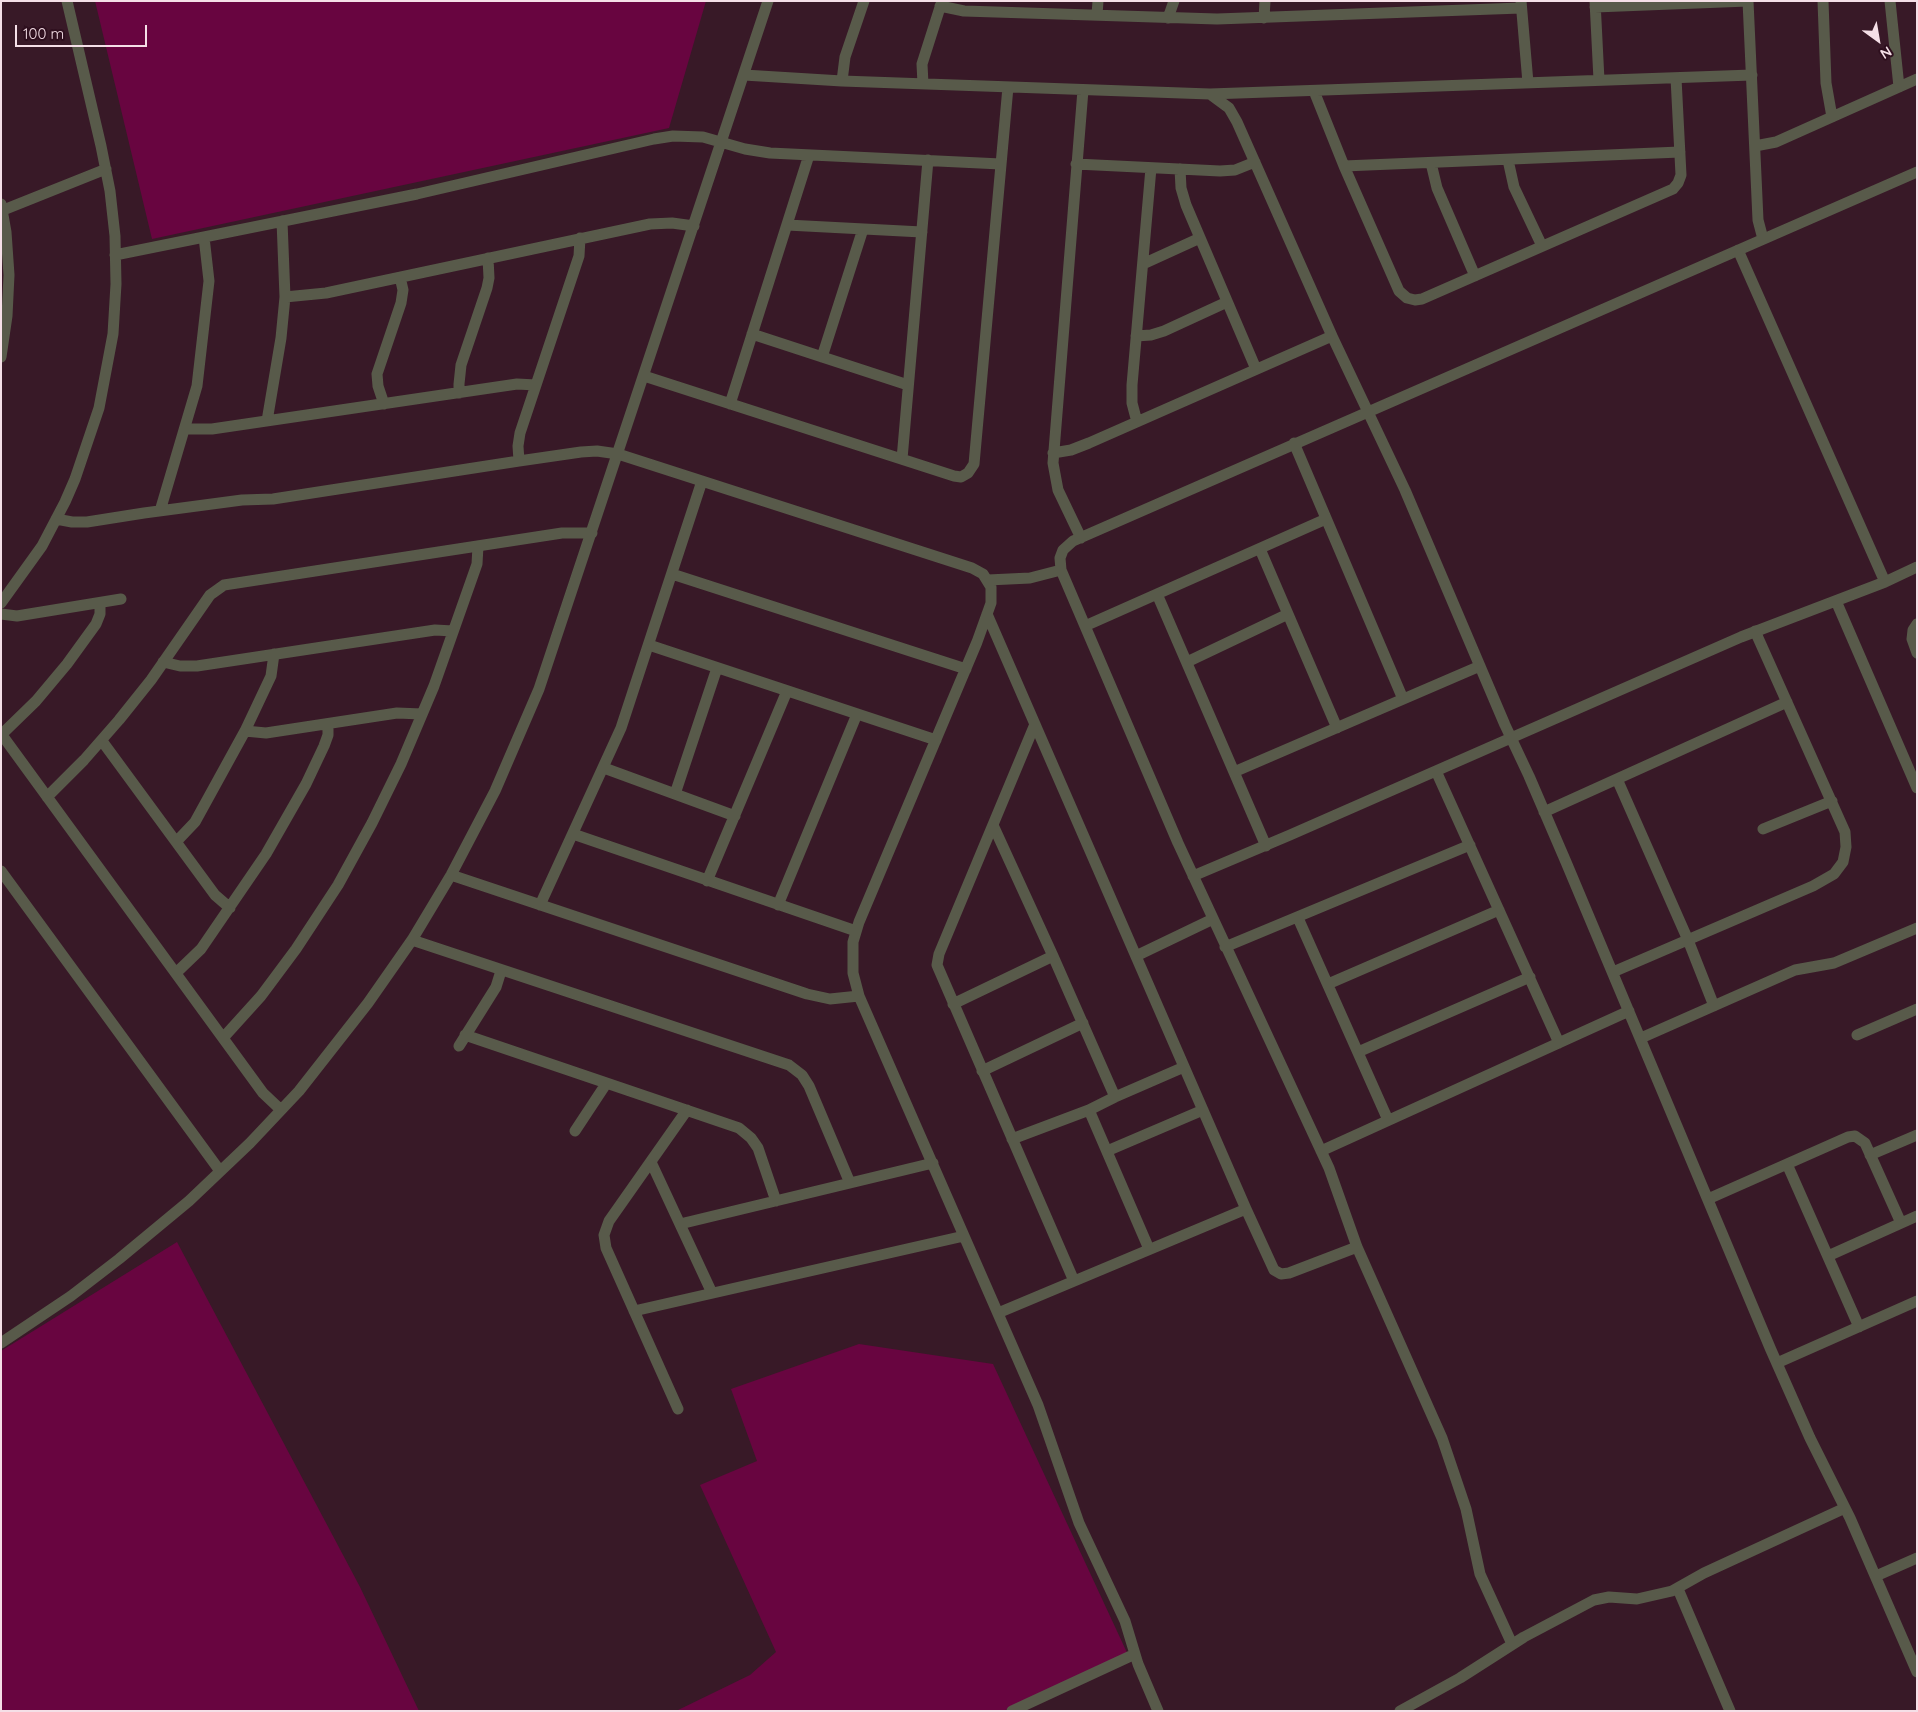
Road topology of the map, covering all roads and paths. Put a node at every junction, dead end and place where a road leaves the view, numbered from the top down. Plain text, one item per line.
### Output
1 (67, 1) edge
2 (768, 1) edge
3 (864, 1) edge
4 (1098, 1) edge
5 (1174, 1) edge
6 (1264, 1) edge
7 (1822, 1) edge
8 (1890, 1) edge
9 (941, 4) edge
10 (1595, 4) edge
11 (1521, 5) edge
12 (1022, 7) edge
13 (1097, 15) junction
14 (1168, 18) junction
15 (1264, 18) junction
16 (744, 74) junction
17 (1752, 75) junction
18 (1676, 78) junction
19 (1917, 79) edge
20 (1599, 80) junction
21 (842, 81) junction
22 (1528, 83) junction
23 (923, 84) junction
24 (1008, 87) junction
25 (1898, 87) junction
26 (1083, 90) junction
27 (1314, 91) junction
28 (1210, 94) junction
29 (1832, 117) junction
30 (721, 143) junction
31 (1755, 146) junction
32 (1680, 152) junction
33 (809, 155) junction
34 (928, 160) junction
35 (1508, 160) junction
36 (1255, 162) junction
37 (1431, 163) junction
38 (1001, 164) junction
39 (1076, 164) junction
40 (1344, 166) junction
41 (1151, 168) junction
42 (106, 169) junction
43 (1180, 169) junction
44 (1917, 172) edge
45 (2, 208) edge
46 (282, 221) junction
47 (787, 225) junction
48 (694, 226) junction
49 (863, 229) junction
50 (922, 232) junction
51 (204, 237) junction
52 (580, 238) junction
53 (1200, 238) junction
54 (1763, 239) junction
55 (1542, 246) junction
56 (1738, 250) junction
57 (115, 255) junction
58 (488, 258) junction
59 (1143, 264) junction
60 (1475, 276) junction
61 (400, 277) junction
62 (285, 297) junction
63 (1227, 302) junction
64 (3, 334) edge
65 (752, 334) junction
66 (1136, 336) junction
67 (1332, 336) junction
68 (1, 357) edge
69 (822, 357) junction
70 (1256, 369) junction
71 (644, 376) junction
72 (536, 385) junction
73 (908, 385) junction
74 (459, 393) junction
75 (384, 404) junction
76 (730, 404) junction
77 (1367, 411) junction
78 (266, 421) junction
79 (1137, 422) junction
80 (185, 429) junction
81 (1294, 443) junction
82 (1053, 453) junction
83 (618, 454) junction
84 (902, 459) junction
85 (519, 460) junction
86 (702, 481) junction
87 (160, 511) junction
88 (56, 519) junction
89 (1326, 519) junction
90 (592, 532) junction
91 (1081, 538) junction
92 (478, 546) junction
93 (1260, 549) junction
94 (1917, 568) edge
95 (1061, 570) junction
96 (672, 574) junction
97 (988, 580) junction
98 (1884, 582) junction
99 (1158, 594) junction
100 (121, 599) dead end
101 (1836, 601) junction
102 (100, 602) junction
103 (1, 603) edge
104 (1, 614) edge
105 (987, 614) junction
106 (1288, 614) junction
107 (1917, 624) edge
108 (1085, 626) junction
109 (454, 631) junction
110 (1755, 631) junction
111 (649, 646) junction
112 (1917, 653) edge
113 (274, 654) junction
114 (163, 662) junction
115 (1187, 662) junction
116 (1480, 666) junction
117 (717, 668) junction
118 (966, 669) junction
119 (787, 691) junction
120 (1403, 699) junction
121 (1787, 702) junction
122 (422, 714) junction
123 (857, 714) junction
124 (328, 724) junction
125 (1035, 724) junction
126 (1337, 728) junction
127 (245, 731) junction
128 (2, 735) edge
129 (1511, 738) junction
130 (936, 740) junction
131 (102, 741) junction
132 (604, 768) junction
133 (1436, 771) junction
134 (1234, 772) junction
135 (1617, 779) junction
136 (1917, 788) edge
137 (674, 794) junction
138 (47, 797) junction
139 (1832, 801) junction
140 (1544, 812) junction
141 (735, 816) junction
142 (993, 825) junction
143 (1763, 830) dead end
144 (573, 834) junction
145 (176, 842) junction
146 (1470, 845) junction
147 (1266, 846) junction
148 (1, 871) edge
149 (452, 875) junction
150 (1193, 876) junction
151 (707, 881) junction
152 (540, 905) junction
153 (778, 905) junction
154 (230, 908) junction
155 (1499, 910) junction
156 (1298, 918) junction
157 (1212, 919) junction
158 (1917, 928) edge
159 (856, 931) junction
160 (412, 940) junction
161 (1688, 940) junction
162 (1226, 947) junction
163 (1053, 956) junction
164 (1136, 956) junction
165 (501, 971) junction
166 (1613, 972) junction
167 (176, 973) junction
168 (1530, 977) junction
169 (1328, 984) junction
170 (859, 996) junction
171 (953, 1004) junction
172 (1714, 1006) junction
173 (1917, 1009) edge
174 (1630, 1011) junction
175 (1083, 1023) junction
176 (466, 1035) junction
177 (1857, 1035) dead end
178 (223, 1038) junction
179 (1641, 1038) junction
180 (1560, 1043) junction
181 (459, 1046) dead end
182 (1358, 1052) junction
183 (1184, 1067) junction
184 (982, 1071) junction
185 (606, 1084) junction
186 (1114, 1097) junction
187 (281, 1110) junction
188 (687, 1110) junction
189 (1089, 1110) junction
190 (1203, 1110) junction
191 (1388, 1120) junction
192 (575, 1131) dead end
193 (1917, 1135) edge
194 (1012, 1140) junction
195 (1320, 1150) junction
196 (1106, 1151) junction
197 (1870, 1156) junction
198 (651, 1162) junction
199 (933, 1163) junction
200 (1787, 1164) junction
201 (220, 1172) junction
202 (850, 1183) junction
203 (1708, 1199) junction
204 (776, 1201) junction
205 (1246, 1209) junction
206 (1917, 1216) edge
207 (1901, 1223) junction
208 (680, 1224) junction
209 (964, 1236) junction
210 (1357, 1247) junction
211 (1150, 1249) junction
212 (1828, 1256) junction
213 (1074, 1281) junction
214 (712, 1293) junction
215 (1917, 1301) edge
216 (634, 1311) junction
217 (998, 1313) junction
218 (1859, 1327) junction
219 (1, 1343) edge
220 (1777, 1363) junction
221 (678, 1410) dead end
222 (1845, 1508) junction
223 (1917, 1558) edge
224 (1876, 1576) junction
225 (1678, 1589) junction
226 (1512, 1644) junction
227 (1135, 1654) junction
228 (1917, 1672) edge
229 (1012, 1711) edge
230 (1158, 1711) edge
231 (1400, 1711) edge
232 (1730, 1711) edge

1 - 42 street
2 - 16 street
3 - 21 street
4 - 13 street
5 - 14 street
6 - 15 street
7 - 29 street
8 - 25 street
9 - 12 street
9 - 23 street
10 - 17 street
10 - 20 street
11 - 15 street
11 - 22 street
12 - 13 street
13 - 14 street
14 - 15 street
16 - 21 street
16 - 30 street
17 - 18 street
17 - 31 street
18 - 20 street
18 - 32 street
19 - 25 street
20 - 22 street
21 - 23 street
22 - 27 street
23 - 24 street
24 - 26 street
24 - 38 street
25 - 29 street
26 - 28 street
26 - 39 street
27 - 28 street
27 - 40 street
28 - 36 street
29 - 31 street
30 - 33 street
30 - 46 street
30 - 48 street
31 - 54 street
32 - 35 street
32 - 55 street
33 - 34 street
33 - 47 street
34 - 38 street
34 - 50 street
35 - 37 street
35 - 55 street
36 - 43 street
36 - 67 street
37 - 40 street
37 - 60 street
38 - 84 street
39 - 41 street
39 - 82 street
40 - 60 street
41 - 43 street
41 - 59 street
42 - 45 street
42 - 57 street
43 - 53 street
44 - 54 street
45 - 64 street
46 - 51 street
46 - 62 street
47 - 49 street
47 - 65 street
48 - 52 street
48 - 71 street
49 - 50 street
49 - 69 street
50 - 73 street
51 - 57 street
51 - 80 street
52 - 58 street
52 - 72 street
53 - 59 street
53 - 63 street
54 - 56 street
55 - 60 street
56 - 77 street
56 - 98 street
57 - 88 street
58 - 61 street
58 - 74 street
59 - 66 street
61 - 62 street
61 - 75 street
62 - 78 street
63 - 66 street
63 - 70 street
64 - 68 street
65 - 69 street
65 - 76 street
66 - 79 street
67 - 70 street
67 - 77 street
69 - 73 street
70 - 79 street
71 - 76 street
71 - 83 street
72 - 74 street
72 - 85 street
73 - 84 street
74 - 75 street
75 - 78 street
76 - 84 street
77 - 81 street
77 - 116 street
78 - 80 street
79 - 82 street
80 - 87 street
81 - 89 street
81 - 91 street
82 - 91 street
83 - 85 street
83 - 86 street
83 - 90 street
85 - 87 street
86 - 96 street
86 - 97 street
87 - 88 street
88 - 103 street
89 - 93 street
89 - 120 street
90 - 92 street
90 - 149 street
91 - 95 street
92 - 109 street
92 - 114 street
93 - 99 street
93 - 106 street
94 - 98 street
95 - 97 street
95 - 108 street
96 - 111 street
96 - 118 street
97 - 105 street
98 - 101 street
99 - 108 street
99 - 115 street
100 - 102 street
101 - 110 street
101 - 136 street
102 - 104 street
102 - 128 street
105 - 118 street
105 - 125 street
106 - 115 street
106 - 126 street
107 - 112 street
108 - 150 street
109 - 113 street
109 - 122 street
110 - 121 street
110 - 129 street
111 - 117 street
111 - 132 street
113 - 114 street
113 - 127 street
114 - 131 street
115 - 134 street
116 - 120 street
116 - 129 street
117 - 119 street
117 - 137 street
118 - 130 street
119 - 123 street
119 - 141 street
120 - 126 street
121 - 135 street
121 - 139 street
122 - 124 street
122 - 178 street
123 - 130 street
123 - 153 street
124 - 127 street
124 - 154 street
125 - 142 street
125 - 164 street
126 - 134 street
127 - 145 street
128 - 138 street
129 - 133 street
129 - 140 street
130 - 159 street
131 - 138 street
131 - 145 street
132 - 137 street
132 - 144 street
133 - 146 street
133 - 147 street
134 - 147 street
135 - 140 street
135 - 161 street
137 - 141 street
138 - 167 street
139 - 143 street
139 - 161 street
140 - 166 street
141 - 151 street
142 - 163 street
142 - 171 street
144 - 151 street
144 - 152 street
145 - 154 street
146 - 155 street
146 - 156 street
147 - 150 street
148 - 201 street
149 - 152 street
149 - 160 street
150 - 157 street
151 - 153 street
152 - 170 street
153 - 159 street
154 - 167 street
155 - 168 street
155 - 169 street
156 - 162 street
156 - 169 street
157 - 162 street
157 - 164 street
158 - 172 street
159 - 170 street
160 - 165 street
160 - 187 street
161 - 166 street
161 - 172 street
162 - 195 street
163 - 171 street
163 - 175 street
164 - 183 street
165 - 176 street
165 - 202 street
166 - 174 street
167 - 178 street
168 - 180 street
168 - 182 street
169 - 182 street
170 - 199 street
171 - 184 street
172 - 179 street
173 - 177 street
174 - 179 street
174 - 180 street
175 - 184 street
175 - 186 street
176 - 181 street
176 - 185 street
178 - 187 street
179 - 203 street
180 - 191 street
182 - 191 street
183 - 186 street
183 - 190 street
184 - 194 street
185 - 188 street
185 - 192 street
186 - 189 street
187 - 201 street
188 - 198 street
188 - 204 street
189 - 194 street
189 - 196 street
190 - 196 street
190 - 205 street
191 - 195 street
193 - 197 street
194 - 213 street
195 - 210 street
196 - 211 street
197 - 200 street
197 - 207 street
198 - 208 street
198 - 216 street
199 - 202 street
199 - 209 street
200 - 203 street
200 - 212 street
201 - 219 street
202 - 204 street
203 - 220 street
204 - 208 street
205 - 210 street
205 - 211 street
206 - 207 street
207 - 212 street
208 - 214 street
209 - 214 street
209 - 217 street
210 - 226 street
211 - 213 street
212 - 218 street
213 - 217 street
214 - 216 street
215 - 218 street
216 - 221 street
217 - 227 street
218 - 220 street
220 - 222 street
222 - 224 street
222 - 225 street
223 - 224 street
224 - 228 street
225 - 226 street
225 - 232 street
226 - 231 street
227 - 229 street
227 - 230 street

